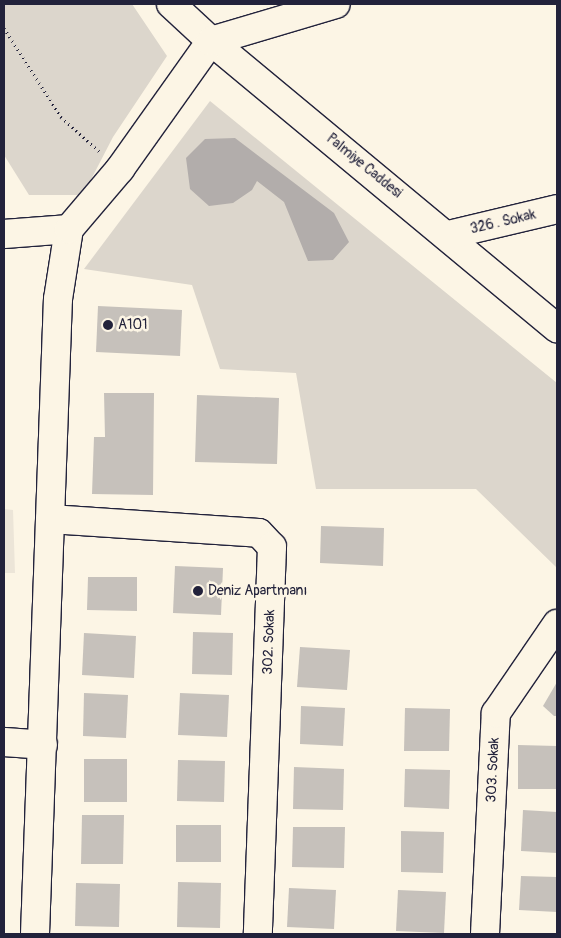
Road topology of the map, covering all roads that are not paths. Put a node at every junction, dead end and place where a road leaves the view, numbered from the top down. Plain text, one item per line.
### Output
1 (171, 4) edge
2 (336, 4) edge
3 (210, 41) junction
4 (557, 209) edge
5 (69, 229) junction
6 (4, 234) edge
7 (448, 235) junction
8 (557, 328) edge
9 (50, 519) junction
10 (557, 624) edge
11 (4, 742) edge
12 (43, 745) junction
13 (35, 934) edge
14 (258, 934) edge
15 (485, 934) edge

1 - 3 street, Palmiye Caddesi
2 - 3 street
3 - 5 street
3 - 7 street, Palmiye Caddesi
4 - 7 street, 326 . Sokak
5 - 6 street
5 - 9 street
7 - 8 street, Palmiye Caddesi
9 - 12 street
9 - 14 street, 302. Sokak
10 - 15 street, 303. Sokak
11 - 12 street
12 - 13 street

